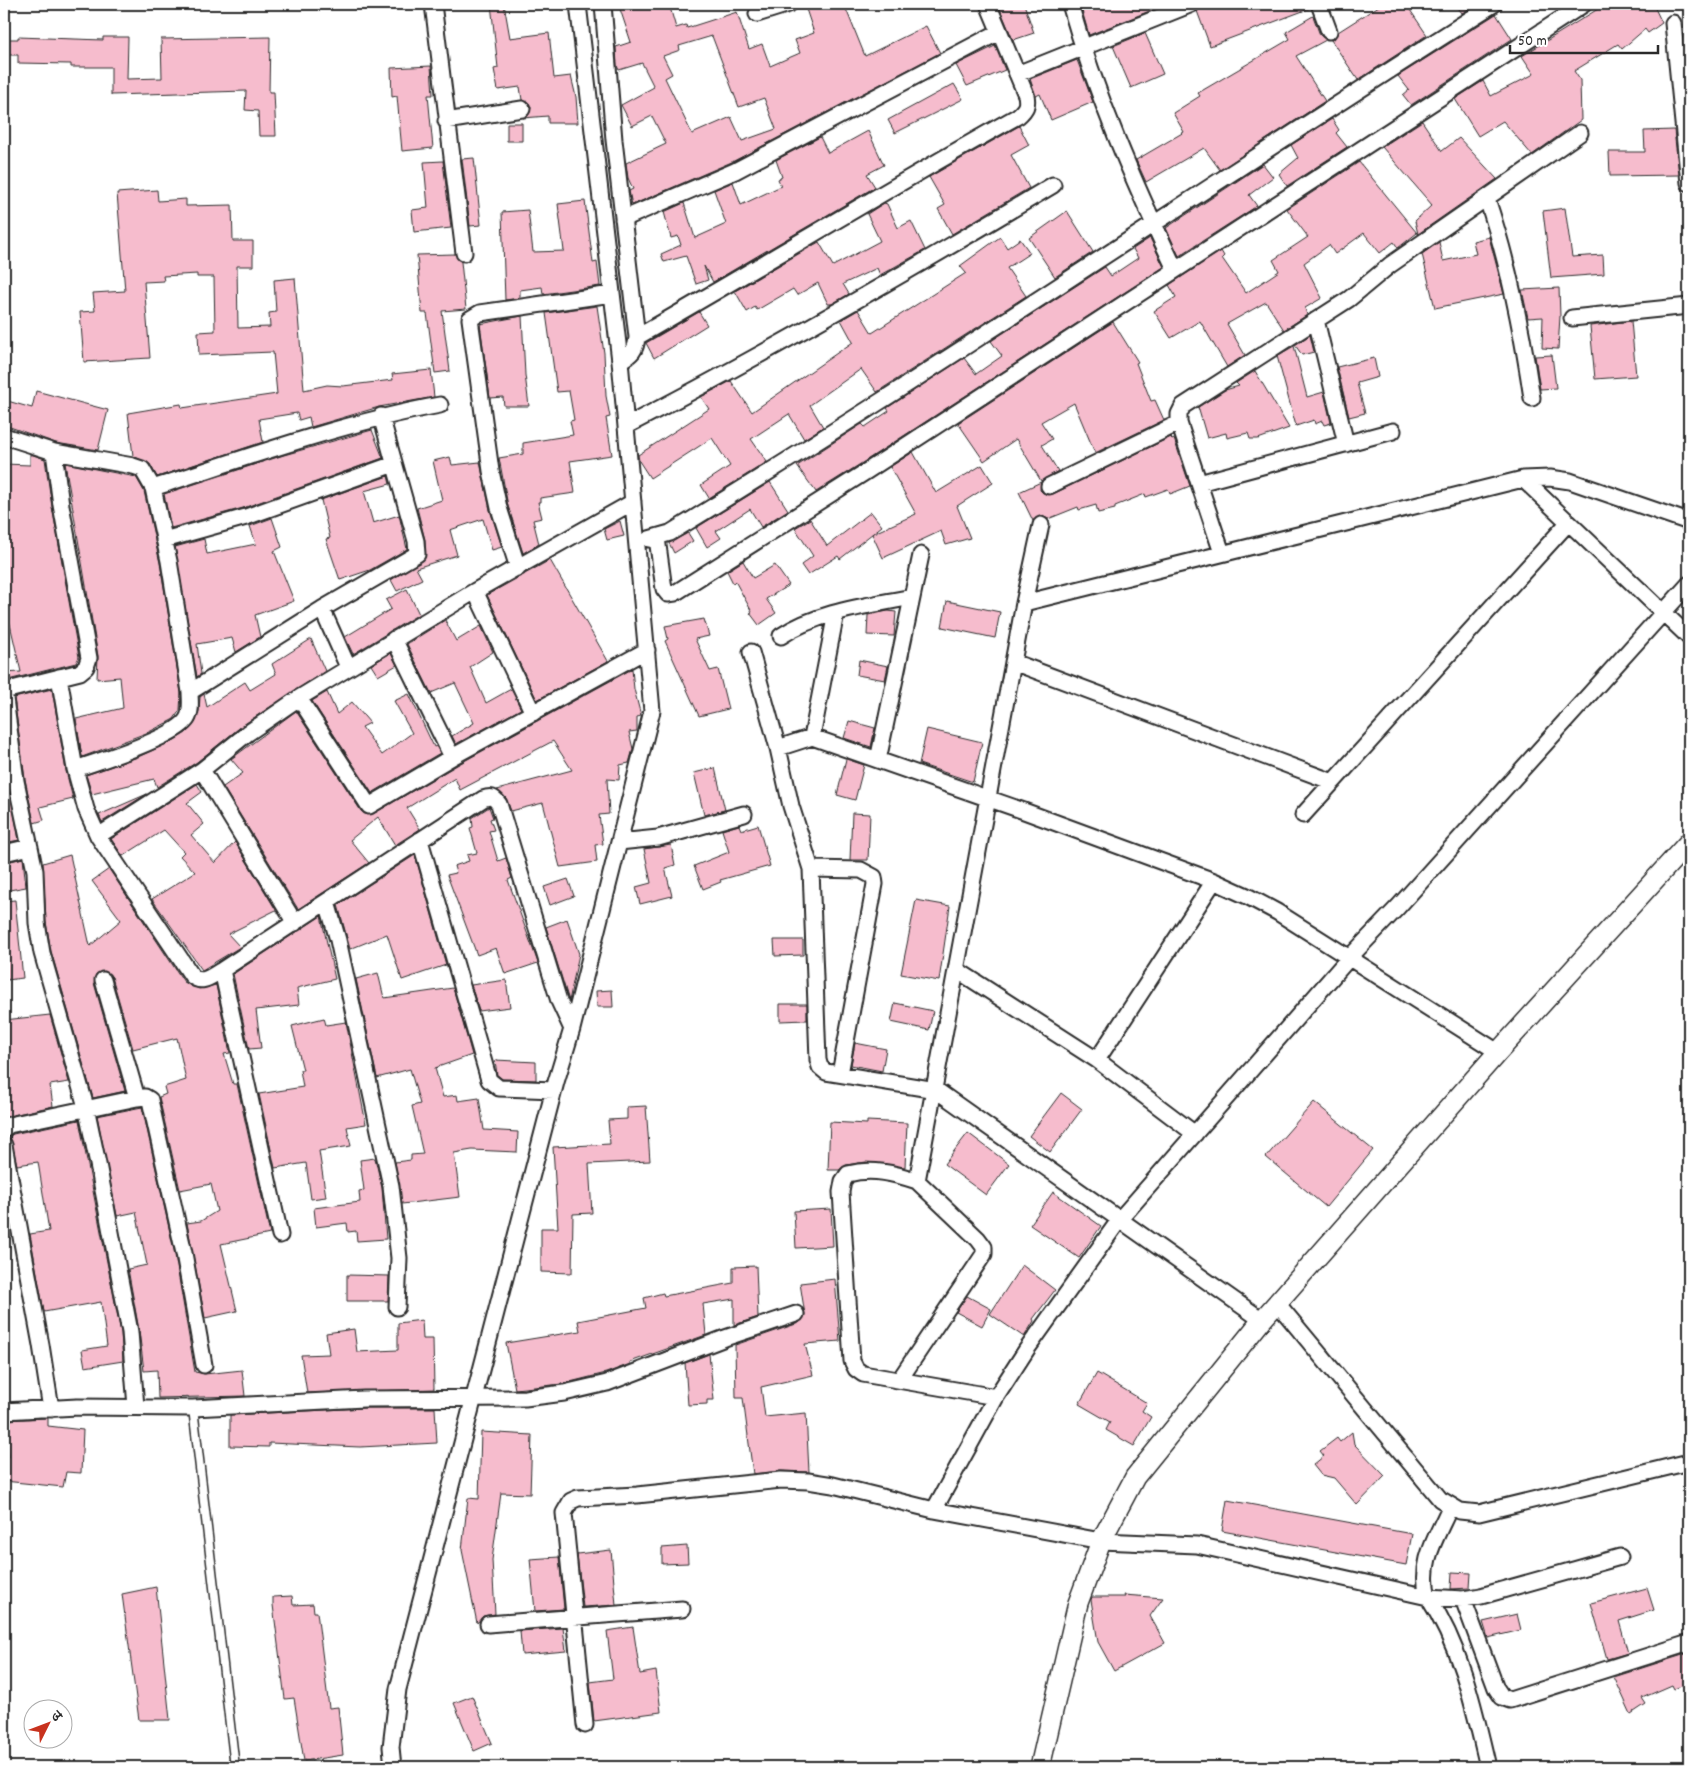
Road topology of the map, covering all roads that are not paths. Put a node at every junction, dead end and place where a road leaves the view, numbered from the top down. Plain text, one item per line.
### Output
1 (433, 4) edge
2 (578, 4) edge
3 (603, 4) edge
4 (789, 4) edge
5 (988, 4) edge
6 (1070, 4) edge
7 (1192, 4) edge
8 (1319, 4) edge
9 (1494, 4) edge
10 (1584, 4) edge
11 (1559, 10) edge
12 (757, 14) dead end
13 (1673, 23) dead end
14 (1000, 32) junction
15 (1329, 32) dead end
16 (1082, 47) junction
17 (1017, 74) junction
18 (522, 109) dead end
19 (446, 122) junction
20 (1580, 133) dead end
21 (1688, 164) edge
22 (1689, 183) edge
23 (1053, 185) dead end
24 (1487, 199) junction
25 (623, 219) junction
26 (1153, 223) junction
27 (464, 253) dead end
28 (1176, 269) junction
29 (612, 294) junction
30 (1689, 306) edge
31 (1572, 318) dead end
32 (1316, 320) junction
33 (637, 337) junction
34 (620, 361) junction
35 (1532, 398) dead end
36 (440, 405) dead end
37 (381, 416) junction
38 (1179, 423) junction
39 (626, 426) junction
40 (1393, 431) dead end
41 (4, 436) edge
42 (1346, 444) junction
43 (54, 452) junction
44 (394, 464) junction
45 (1523, 478) junction
46 (1199, 483) junction
47 (1049, 486) dead end
48 (153, 488) junction
49 (633, 502) junction
50 (1568, 522) junction
51 (1689, 522) edge
52 (1041, 525) dead end
53 (657, 538) junction
54 (164, 540) junction
55 (637, 541) junction
56 (1222, 553) junction
57 (921, 555) dead end
58 (518, 568) junction
59 (1689, 584) edge
60 (475, 591) junction
61 (912, 597) junction
62 (1024, 603) junction
63 (322, 609) junction
64 (1663, 612) junction
65 (836, 613) junction
66 (781, 636) dead end
67 (1689, 636) edge
68 (394, 639) junction
69 (647, 650) junction
70 (751, 652) dead end
71 (1014, 662) junction
72 (348, 667) junction
73 (59, 678) junction
74 (4, 691) edge
75 (190, 692) junction
76 (298, 698) junction
77 (533, 713) junction
78 (812, 737) junction
79 (778, 748) junction
80 (452, 757) junction
81 (878, 760) junction
82 (74, 769) junction
83 (202, 770) junction
84 (1333, 782) junction
85 (989, 799) junction
86 (744, 814) dead end
87 (1303, 815) dead end
88 (98, 836) junction
89 (420, 840) junction
90 (619, 842) junction
91 (1689, 842) edge
92 (30, 847) junction
93 (4, 853) edge
94 (811, 869) junction
95 (1214, 881) junction
96 (327, 902) junction
97 (295, 923) junction
98 (1349, 958) junction
99 (222, 970) junction
100 (957, 970) junction
101 (103, 980) dead end
102 (572, 1029) junction
103 (1498, 1052) junction
104 (1097, 1060) junction
105 (840, 1074) junction
106 (554, 1090) junction
107 (936, 1090) junction
108 (137, 1098) junction
109 (86, 1107) junction
110 (4, 1129) edge
111 (1195, 1134) junction
112 (4, 1145) edge
113 (917, 1181) junction
114 (1120, 1219) junction
115 (280, 1235) dead end
116 (1277, 1303) junction
117 (397, 1307) dead end
118 (796, 1314) dead end
119 (1262, 1320) junction
120 (204, 1365) dead end
121 (900, 1379) junction
122 (996, 1397) junction
123 (474, 1399) junction
124 (136, 1407) junction
125 (193, 1408) junction
126 (51, 1409) junction
127 (4, 1411) edge
128 (1689, 1462) edge
129 (1450, 1507) junction
130 (934, 1510) junction
131 (1100, 1541) junction
132 (1620, 1558) dead end
133 (1428, 1597) junction
134 (1463, 1599) junction
135 (682, 1609) dead end
136 (574, 1616) junction
137 (488, 1624) dead end
138 (1689, 1643) edge
139 (585, 1725) dead end
140 (236, 1767) edge
141 (393, 1767) edge
142 (1040, 1767) edge
143 (1488, 1767) edge

1 - 19 street
2 - 29 street
3 - 25 street
4 - 12 street
5 - 14 street
6 - 16 street
7 - 16 street
8 - 15 street
9 - 26 street
10 - 11 street
11 - 28 street
13 - 21 street
14 - 17 street
14 - 25 street
16 - 17 street
16 - 26 street
17 - 33 street
18 - 19 street
19 - 27 street
20 - 24 street
21 - 22 street
23 - 39 street
24 - 32 street
24 - 35 street
25 - 33 street
26 - 28 street
26 - 53 street
28 - 53 street
29 - 34 street
29 - 58 street
30 - 31 street
32 - 38 street
32 - 42 street
33 - 34 street
34 - 39 street
36 - 37 street
37 - 44 street
37 - 48 street
38 - 46 street
38 - 47 street
39 - 49 street
40 - 42 street
41 - 43 street
42 - 46 street
43 - 48 street
43 - 73 street
44 - 54 street
44 - 63 street
45 - 50 street
45 - 51 street
45 - 56 street
46 - 56 street
48 - 54 street
49 - 55 street
49 - 58 street
50 - 64 street
50 - 84 street
52 - 62 street
53 - 55 street
54 - 75 street
55 - 69 street
56 - 62 street
57 - 61 street
58 - 60 street
59 - 64 street
60 - 68 street
60 - 77 street
61 - 65 street
61 - 81 street
62 - 71 street
63 - 72 street
63 - 75 street
64 - 67 street
64 - 98 street
65 - 66 street
65 - 78 street
68 - 72 street
68 - 80 street
69 - 77 street
69 - 90 street
70 - 79 street
71 - 84 street
71 - 85 street
72 - 76 street
73 - 74 street
73 - 82 street
74 - 92 street
75 - 82 street
76 - 80 street
76 - 83 street
77 - 80 street
78 - 79 street
78 - 81 street
79 - 94 street
81 - 85 street
82 - 88 street
83 - 88 street
83 - 97 street
84 - 87 street
85 - 95 street
85 - 100 street
86 - 90 street
88 - 99 street
89 - 96 street
89 - 102 street
89 - 106 street
90 - 102 street
91 - 103 street
92 - 93 street
92 - 109 street
94 - 105 street
94 - 105 street
95 - 98 street
95 - 104 street
96 - 97 street
96 - 117 street
97 - 99 street
98 - 103 street
98 - 111 street
99 - 115 street
100 - 104 street
100 - 107 street
101 - 108 street
102 - 106 street
103 - 116 street
104 - 111 street
105 - 107 street
106 - 123 street
107 - 113 street
107 - 114 street
108 - 109 street
108 - 120 street
109 - 110 street
109 - 124 street
111 - 114 street
112 - 126 street
113 - 121 street
113 - 121 street
114 - 119 street
114 - 122 street
116 - 119 street
116 - 129 street
118 - 123 street
119 - 131 street
121 - 122 street
122 - 130 street
123 - 125 street
123 - 141 street
124 - 125 street
124 - 126 street
125 - 140 lane
126 - 127 street
128 - 129 street
129 - 133 street
130 - 131 street
130 - 136 street
131 - 133 street
131 - 142 street
132 - 134 street
133 - 134 street
133 - 143 street
134 - 138 street
135 - 136 street
136 - 137 street
136 - 139 street

